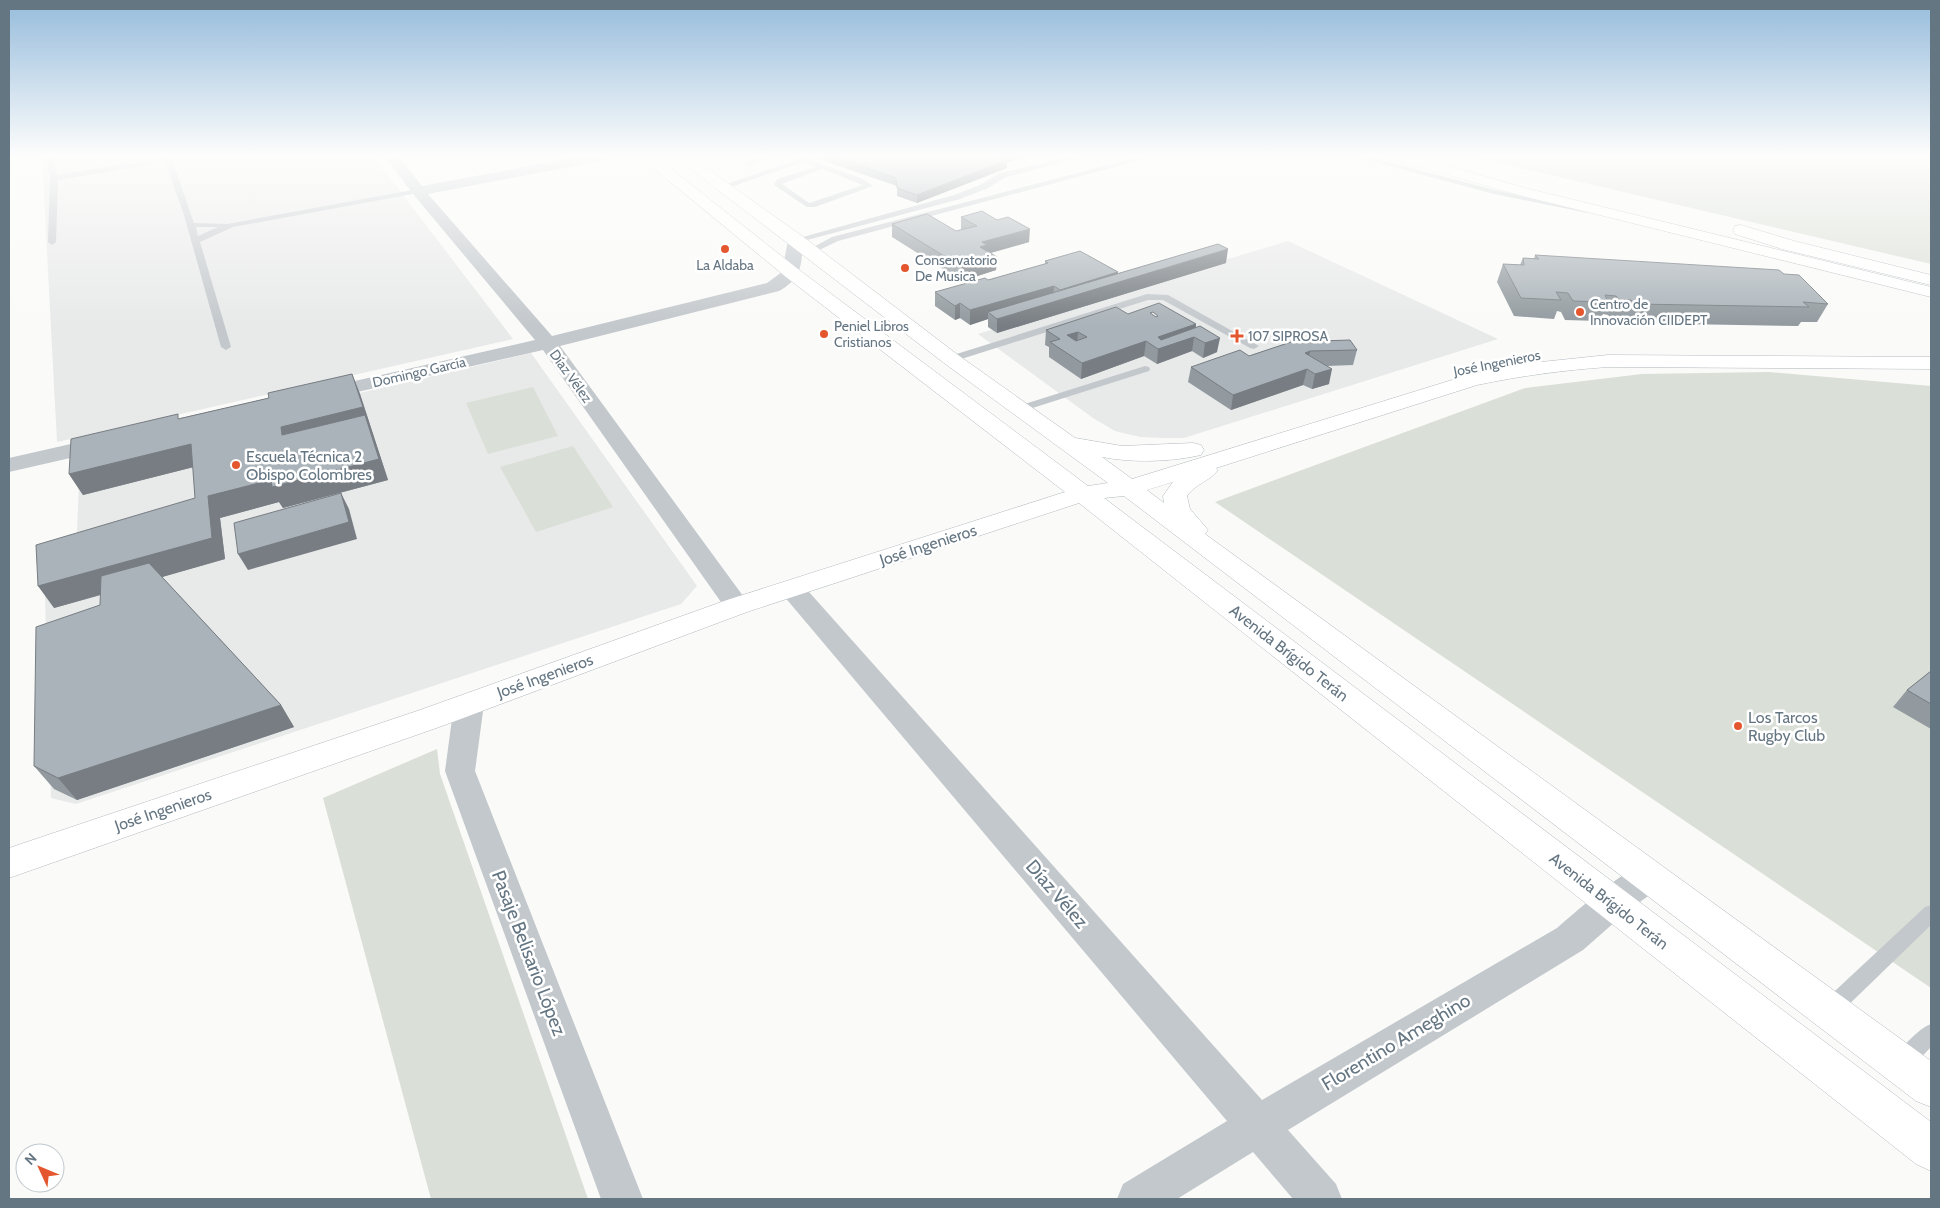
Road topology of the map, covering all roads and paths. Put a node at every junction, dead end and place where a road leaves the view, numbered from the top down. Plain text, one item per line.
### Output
1 (53, 213) edge
2 (186, 213) edge
3 (295, 213) edge
4 (437, 213) edge
5 (717, 213) edge
6 (758, 213) edge
7 (906, 213) edge
8 (933, 213) edge
9 (1601, 213) edge
10 (1613, 213) edge
11 (1673, 213) edge
12 (190, 225) junction
13 (231, 225) junction
14 (1665, 226) junction
15 (1741, 230) junction
16 (194, 241) junction
17 (52, 242) dead end
18 (803, 246) junction
19 (792, 273) junction
20 (1931, 274) edge
21 (1931, 280) edge
22 (1931, 293) edge
23 (548, 343) junction
24 (1254, 346) dead end
25 (226, 347) dead end
26 (1931, 350) edge
27 (951, 359) junction
28 (1931, 363) edge
29 (1145, 369) dead end
30 (306, 398) edge
31 (1019, 409) junction
32 (1048, 429) junction
33 (124, 439) edge
34 (1193, 450) junction
35 (1225, 459) junction
36 (9, 465) edge
37 (1121, 481) junction
38 (1083, 494) junction
39 (1221, 559) junction
40 (792, 589) junction
41 (737, 606) junction
42 (469, 704) junction
43 (9, 863) edge
44 (1648, 876) junction
45 (1612, 903) junction
46 (1931, 913) edge
47 (1828, 1010) junction
48 (1931, 1033) edge
49 (1901, 1064) junction
50 (1931, 1086) edge
51 (1258, 1125) junction
52 (1931, 1149) edge
53 (622, 1199) edge
54 (1138, 1199) edge
55 (1322, 1199) edge

1 - 17 lane
2 - 12 lane
3 - 13 lane
4 - 23 street, Díaz Vélez
5 - 19 main road, Avenida Brígido Terán
6 - 18 main road, Avenida Brígido Terán
7 - 18 lane
8 - 18 lane
9 - 14 lane
10 - 14 main road
11 - 15 main road
12 - 13 lane
12 - 16 lane
13 - 16 lane
14 - 22 main road
15 - 20 main road
15 - 21 main road
16 - 25 lane
18 - 19 street
18 - 27 main road, Avenida Brígido Terán
19 - 23 street, Domingo García
19 - 38 main road, Avenida Brígido Terán
23 - 30 street, Domingo García
23 - 41 street, Díaz Vélez
24 - 27 lane
26 - 34 main road, José Ingenieros
27 - 31 main road, Avenida Brígido Terán
28 - 35 main road, José Ingenieros
29 - 31 lane
31 - 32 main road, Avenida Brígido Terán
32 - 34 main road
32 - 37 main road, Avenida Brígido Terán
33 - 36 street
34 - 37 main road, José Ingenieros
35 - 37 main road, José Ingenieros
35 - 39 main road
37 - 38 main road, José Ingenieros
37 - 39 main road, Avenida Brígido Terán
38 - 40 main road, José Ingenieros
38 - 45 main road, Avenida Brígido Terán
39 - 44 main road, Avenida Brígido Terán
40 - 41 main road, José Ingenieros
40 - 51 street, Díaz Vélez
41 - 42 main road, José Ingenieros
42 - 43 main road, José Ingenieros
42 - 53 street, Pasaje Belisario López
44 - 45 street, Florentino Ameghino
44 - 47 main road, Avenida Brígido Terán
45 - 51 street, Florentino Ameghino
45 - 52 main road, Avenida Brígido Terán
46 - 47 lane
47 - 49 main road, Avenida Brígido Terán
48 - 49 lane
49 - 50 main road, Avenida Brígido Terán
51 - 54 street, Florentino Ameghino
51 - 55 street, Díaz Vélez

